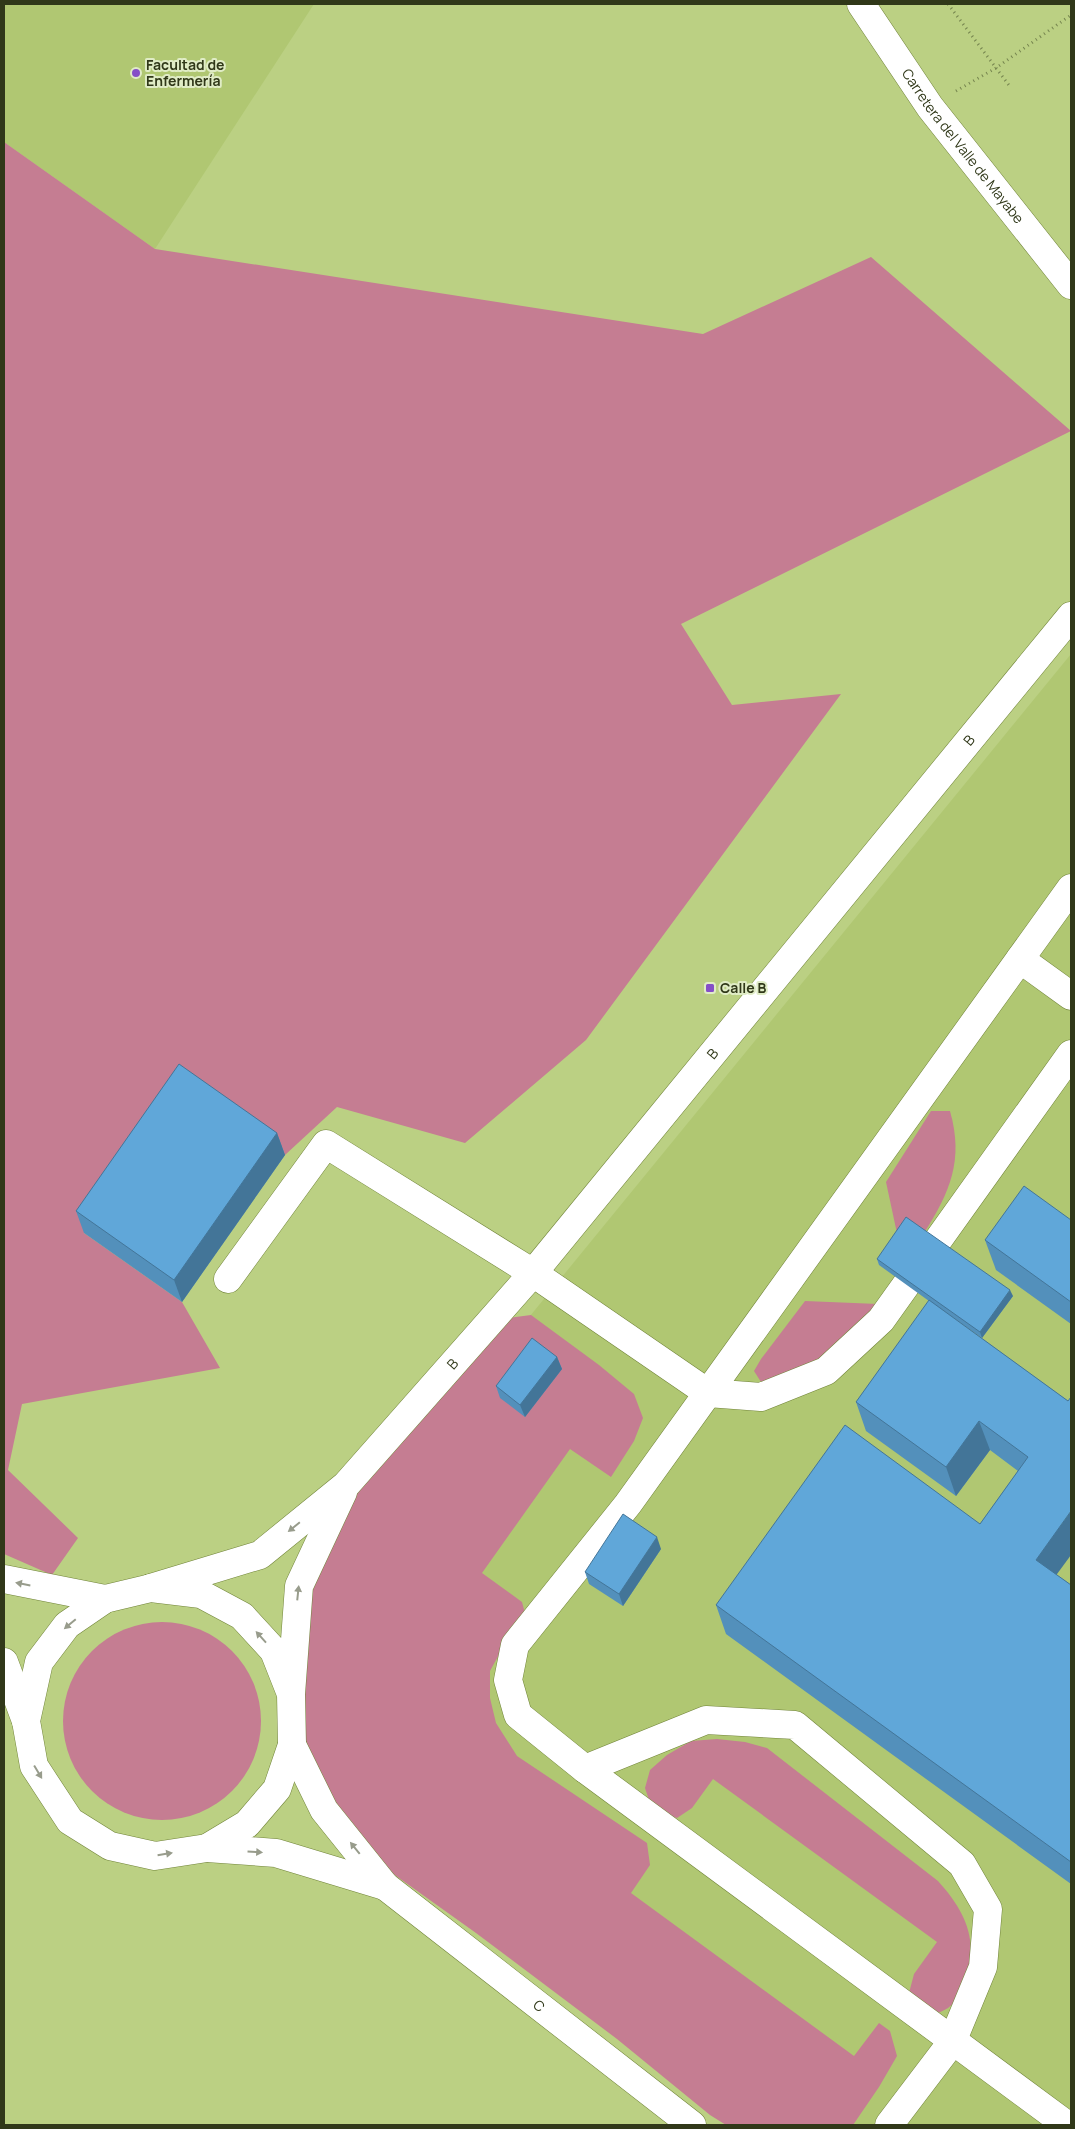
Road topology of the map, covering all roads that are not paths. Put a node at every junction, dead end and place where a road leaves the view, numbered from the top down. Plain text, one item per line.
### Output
1 (860, 4) edge
2 (1071, 285) edge
3 (1071, 616) edge
4 (1071, 888) edge
5 (1020, 959) junction
6 (1071, 996) edge
7 (1071, 1054) edge
8 (533, 1273) junction
9 (228, 1279) dead end
10 (708, 1393) junction
11 (346, 1485) junction
12 (4, 1579) edge
13 (150, 1588) junction
14 (105, 1599) junction
15 (4, 1662) edge
16 (291, 1694) junction
17 (26, 1721) junction
18 (292, 1745) junction
19 (585, 1770) junction
20 (207, 1848) junction
21 (385, 1886) junction
22 (952, 2042) junction
23 (692, 2125) edge
24 (889, 2125) edge
25 (1067, 2125) edge

1 - 2 street, Carretera del Valle de Mayabe
3 - 8 street, B
4 - 5 street
5 - 6 street
5 - 10 street
7 - 10 street
8 - 9 street
8 - 10 street
8 - 11 street, B
10 - 19 street
11 -> 13 street, B
16 -> 11 street, B
14 -> 12 street
13 - 14 street, B
16 -> 13 street
14 -> 17 street
15 - 17 street
16 - 18 street, B
17 -> 20 street
18 - 20 street
21 -> 18 street, C
19 - 22 street
19 - 22 street
20 -> 21 street, C
21 - 23 street, C
22 - 24 street
22 - 25 street

